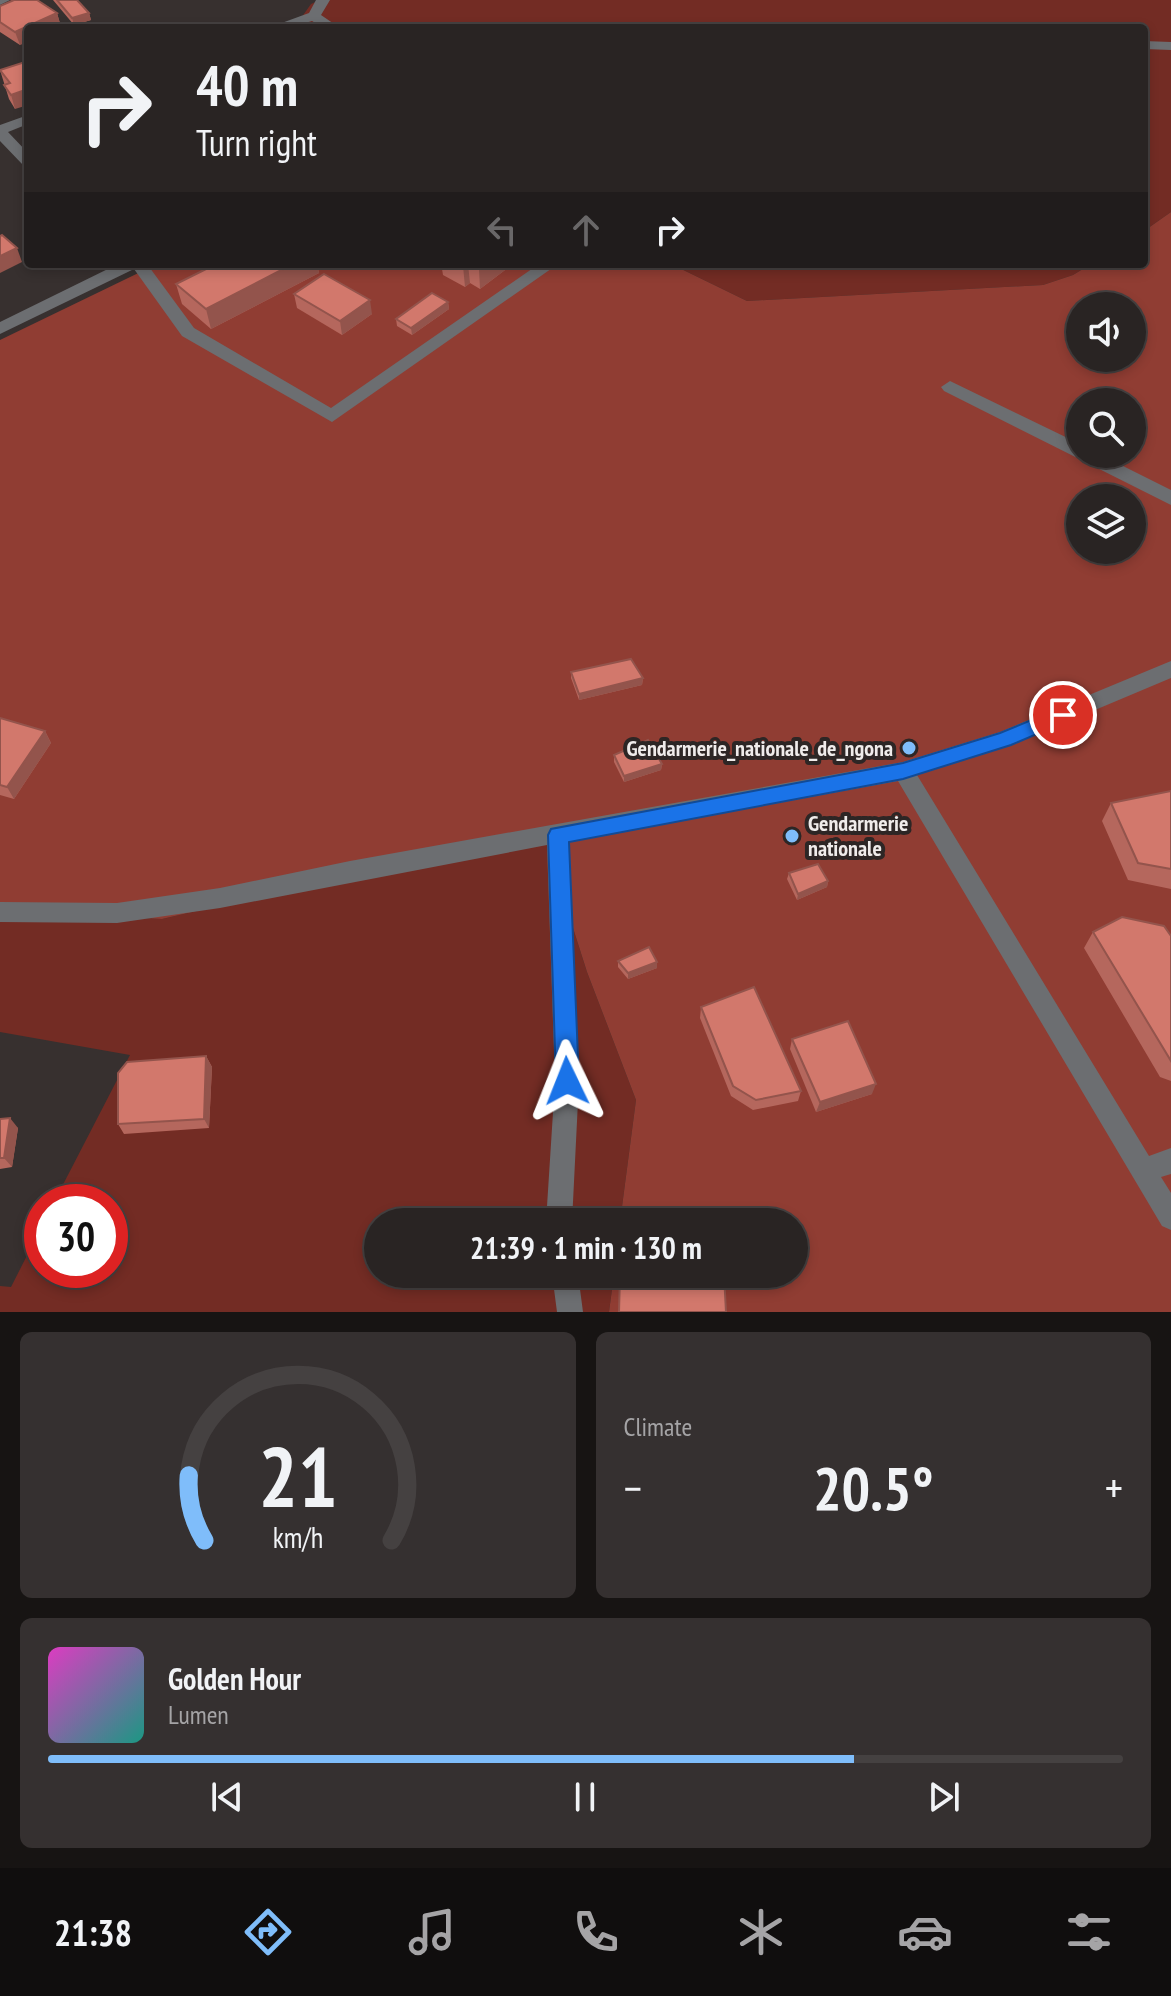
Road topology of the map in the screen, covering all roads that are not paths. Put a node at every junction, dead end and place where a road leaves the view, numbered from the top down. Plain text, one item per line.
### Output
1 (323, 0) edge
2 (314, 16) junction
3 (288, 24) edge
4 (327, 24) edge
5 (1148, 45) edge
6 (1171, 46) edge
7 (24, 121) edge
8 (0, 131) edge
9 (24, 158) edge
10 (123, 268) edge
11 (142, 268) edge
12 (544, 268) edge
13 (0, 329) edge
14 (950, 387) dead end
15 (1066, 445) edge
16 (1112, 468) edge
17 (1171, 498) edge
18 (1171, 669) edge
19 (903, 771) junction
20 (558, 835) junction
21 (0, 912) edge
22 (1171, 1161) edge
23 (1143, 1171) junction
24 (560, 1208) edge
25 (1171, 1217) edge
26 (567, 1288) edge
27 (570, 1312) edge

1 - 2 street
2 - 3 street
2 - 4 street
5 - 6 street
7 - 8 street
8 - 9 street
10 - 13 street
11 - 12 street
14 - 15 street
16 - 17 street
18 - 19 street
19 - 20 street
19 - 23 street
20 - 21 street
20 - 24 street
22 - 23 street
23 - 25 street
26 - 27 street

